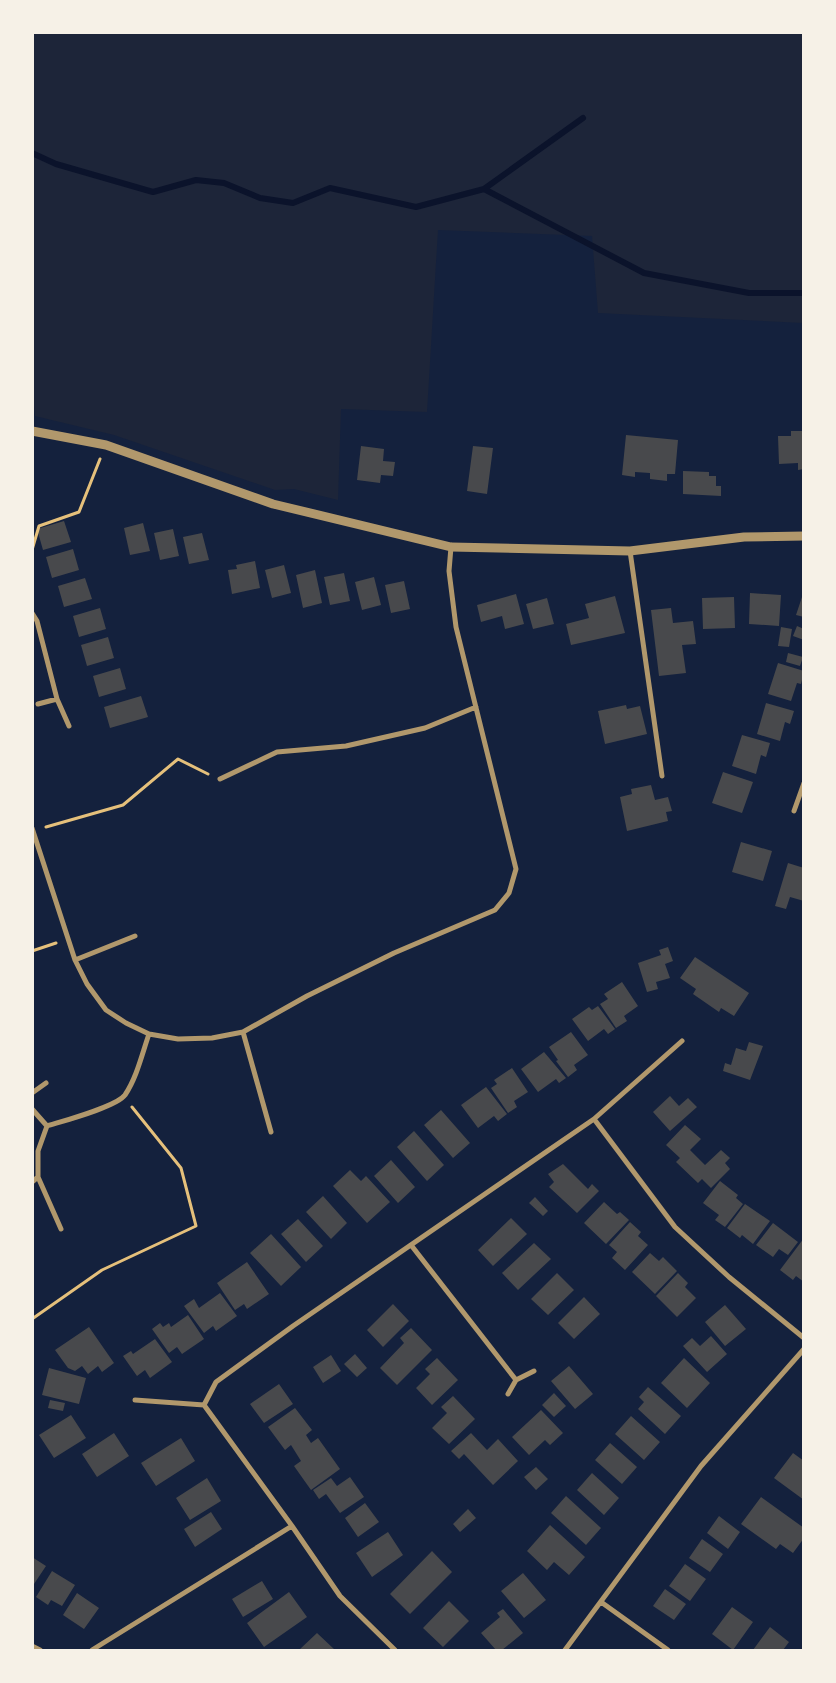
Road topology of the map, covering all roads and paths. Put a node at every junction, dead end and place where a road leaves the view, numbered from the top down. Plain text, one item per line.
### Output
1 (32, 432) edge
2 (106, 445) junction
3 (804, 536) edge
4 (451, 547) junction
5 (32, 550) edge
6 (630, 551) junction
7 (32, 613) edge
8 (58, 699) junction
9 (38, 704) dead end
10 (476, 707) junction
11 (69, 726) dead end
12 (662, 776) dead end
13 (220, 779) joint
14 (804, 783) edge
15 (794, 811) dead end
16 (33, 830) edge
17 (135, 936) dead end
18 (69, 939) junction
19 (32, 951) edge
20 (75, 960) junction
21 (243, 1032) junction
22 (149, 1034) junction
23 (682, 1041) dead end
24 (46, 1083) dead end
25 (32, 1093) edge
26 (124, 1096) junction
27 (32, 1109) edge
28 (594, 1119) junction
29 (47, 1126) junction
30 (271, 1132) dead end
31 (38, 1178) junction
32 (32, 1182) edge
33 (61, 1229) dead end
34 (412, 1245) junction
35 (32, 1319) edge
36 (804, 1338) edge
37 (804, 1350) edge
38 (534, 1371) dead end
39 (516, 1380) junction
40 (508, 1394) dead end
41 (135, 1400) dead end
42 (204, 1405) junction
43 (292, 1526) junction
44 (601, 1602) junction
45 (32, 1646) edge
46 (40, 1650) edge
47 (92, 1650) edge
48 (395, 1650) edge
49 (565, 1650) edge
50 (668, 1650) edge

1 - 2 street
2 - 4 street
2 - 5 path
3 - 6 street
4 - 6 street
4 - 10 street
6 - 12 street
7 - 8 street
8 - 9 street
8 - 11 street
10 - 13 street
10 - 21 street
13 - 16 path
14 - 15 street
16 - 18 street
17 - 20 street
18 - 19 path
18 - 20 street
20 - 22 street
21 - 22 street
21 - 30 street
22 - 26 street
23 - 28 street
24 - 25 street
26 - 29 street
26 - 35 path
27 - 29 street
28 - 34 street
28 - 36 street
29 - 31 street
31 - 32 street
31 - 33 street
34 - 39 street
34 - 42 street
37 - 44 street
38 - 39 street
39 - 40 street
41 - 42 street
42 - 43 street
43 - 47 street
43 - 48 street
44 - 49 street
44 - 50 street
45 - 46 street

